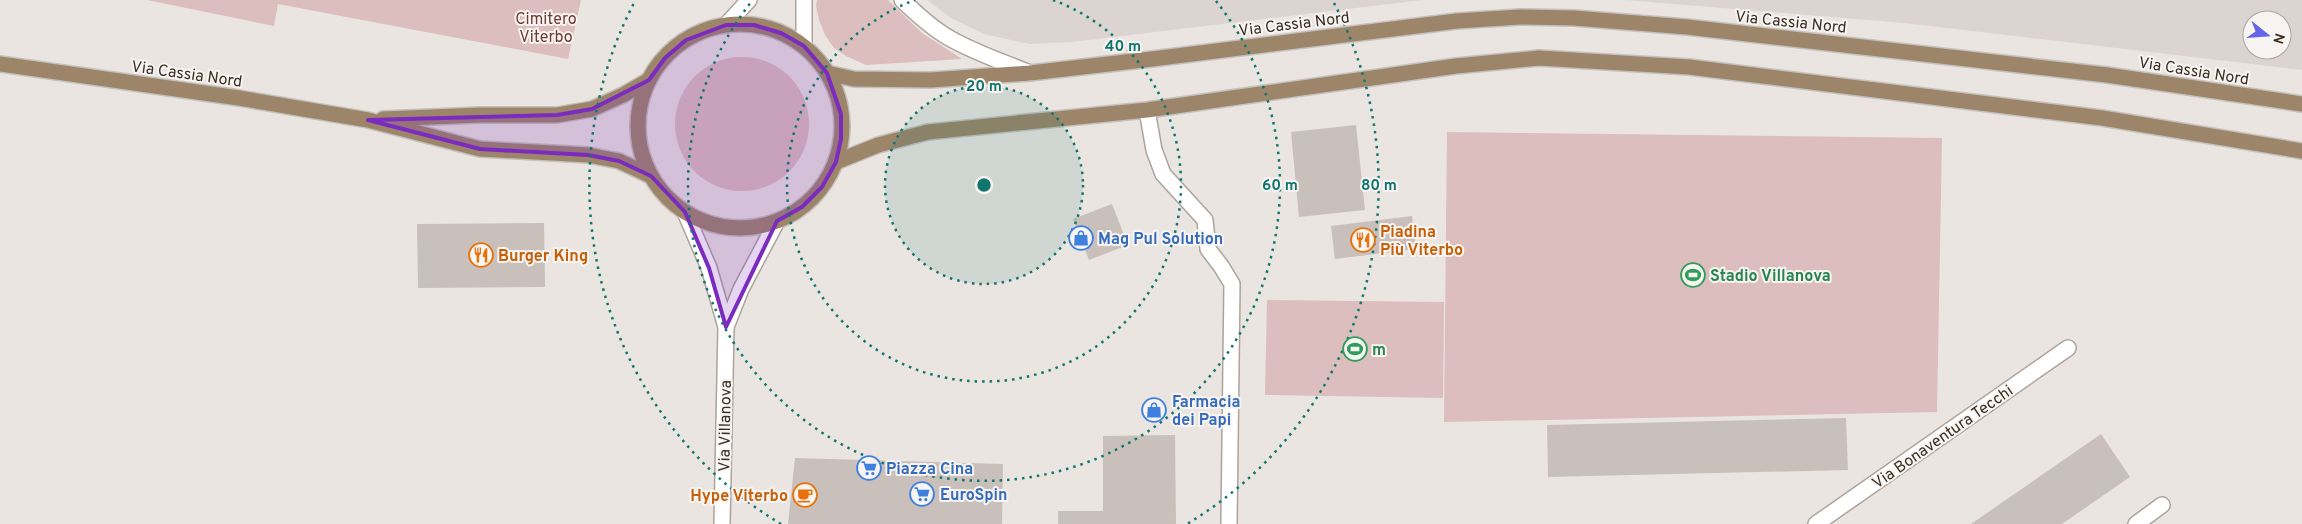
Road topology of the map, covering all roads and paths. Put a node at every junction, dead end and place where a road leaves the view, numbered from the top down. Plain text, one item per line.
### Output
1 (749, 0) edge
2 (804, 0) edge
3 (902, 0) edge
4 (726, 25) junction
5 (804, 46) junction
6 (0, 64) edge
7 (0, 69) edge
8 (38, 70) junction
9 (827, 73) junction
10 (1030, 73) junction
11 (649, 80) junction
12 (2302, 104) edge
13 (1147, 110) junction
14 (368, 120) junction
15 (2302, 151) edge
16 (836, 162) junction
17 (651, 176) junction
18 (684, 212) junction
19 (777, 221) junction
20 (726, 327) junction
21 (2068, 348) dead end
22 (2162, 505) dead end
23 (722, 524) edge
24 (1229, 524) edge
25 (1816, 524) edge
26 (2136, 524) edge

1 - 4 street
2 - 5 street
3 - 10 street
4 - 5 main road, Via Cassia Nord
4 - 11 main road, Via Cassia Nord
5 - 9 main road, Via Cassia Nord
6 - 8 main road, Via Cassia Nord
7 - 8 main road
8 - 14 main road, Via Cassia Nord
9 - 10 main road, Via Cassia Nord
9 - 16 main road, Via Cassia Nord
10 - 12 main road, Via Cassia Nord
11 - 14 main road, Via Cassia Nord
11 - 17 main road, Via Cassia Nord
13 - 15 main road
13 - 16 main road
13 - 24 street
14 - 17 main road, Via Cassia Nord
16 - 19 main road, Via Cassia Nord
17 - 18 main road, Via Cassia Nord
18 - 19 main road, Via Cassia Nord
18 - 20 street, Via Villanova
19 - 20 street, Via Villanova
20 - 23 street, Via Villanova
21 - 25 street, Via Bonaventura Tecchi
22 - 26 street

